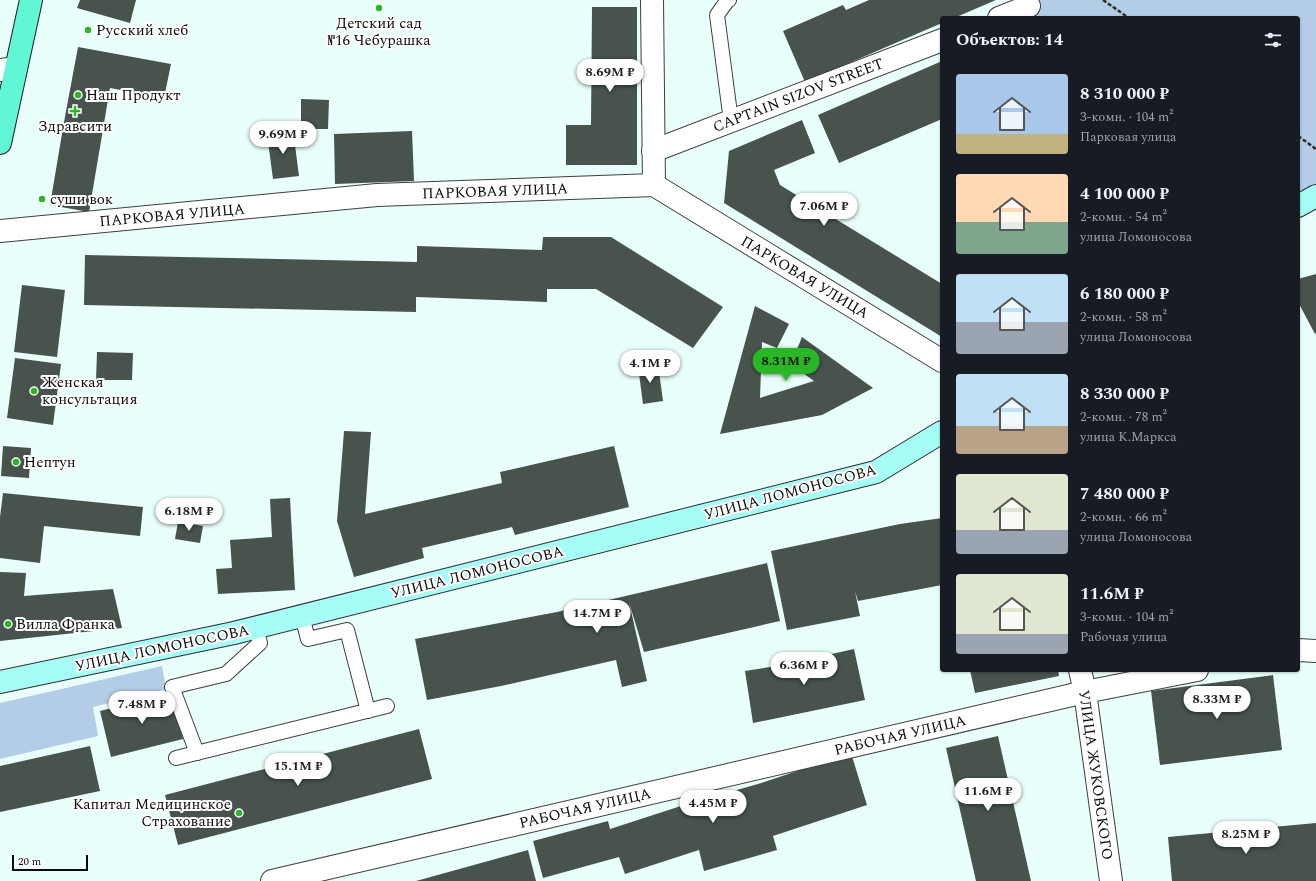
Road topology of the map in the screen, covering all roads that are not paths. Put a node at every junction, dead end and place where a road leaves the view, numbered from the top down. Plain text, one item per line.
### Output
1 (31, 0) edge
2 (652, 0) edge
3 (729, 0) edge
4 (1031, 8) edge
5 (1005, 16) edge
6 (940, 41) edge
7 (8, 69) edge
8 (731, 121) junction
9 (0, 143) edge
10 (653, 151) junction
11 (654, 185) junction
12 (1316, 196) edge
13 (1300, 205) edge
14 (0, 231) edge
15 (940, 360) edge
16 (940, 433) edge
17 (302, 616) junction
18 (256, 628) junction
19 (1300, 650) edge
20 (1316, 651) edge
21 (1080, 672) edge
22 (1187, 672) edge
23 (0, 682) edge
24 (1085, 692) junction
25 (387, 706) dead end
26 (368, 711) junction
27 (197, 753) junction
28 (176, 758) dead end
29 (272, 881) edge
30 (1111, 881) edge

1 - 7 main road
2 - 10 street
3 - 8 lane
4 - 5 street
6 - 8 street, CAPTAIN SIZOV STREET
7 - 9 main road
8 - 10 street, CAPTAIN SIZOV STREET
10 - 11 street
11 - 14 street, ПАРКОВАЯ УЛИЦА
11 - 15 street, ПАРКОВАЯ УЛИЦА
12 - 13 street
16 - 17 street, УЛИЦА ЛОМОНОСОВА
17 - 18 street, УЛИЦА ЛОМОНОСОВА
17 - 26 lane
18 - 23 street, УЛИЦА ЛОМОНОСОВА
18 - 27 lane
19 - 20 street
21 - 24 street, УЛИЦА ЖУКОВСКОГО
22 - 24 street, РАБОЧАЯ УЛИЦА
24 - 29 street, РАБОЧАЯ УЛИЦА
24 - 30 street, УЛИЦА ЖУКОВСКОГО
25 - 26 lane
26 - 27 lane
27 - 28 lane

